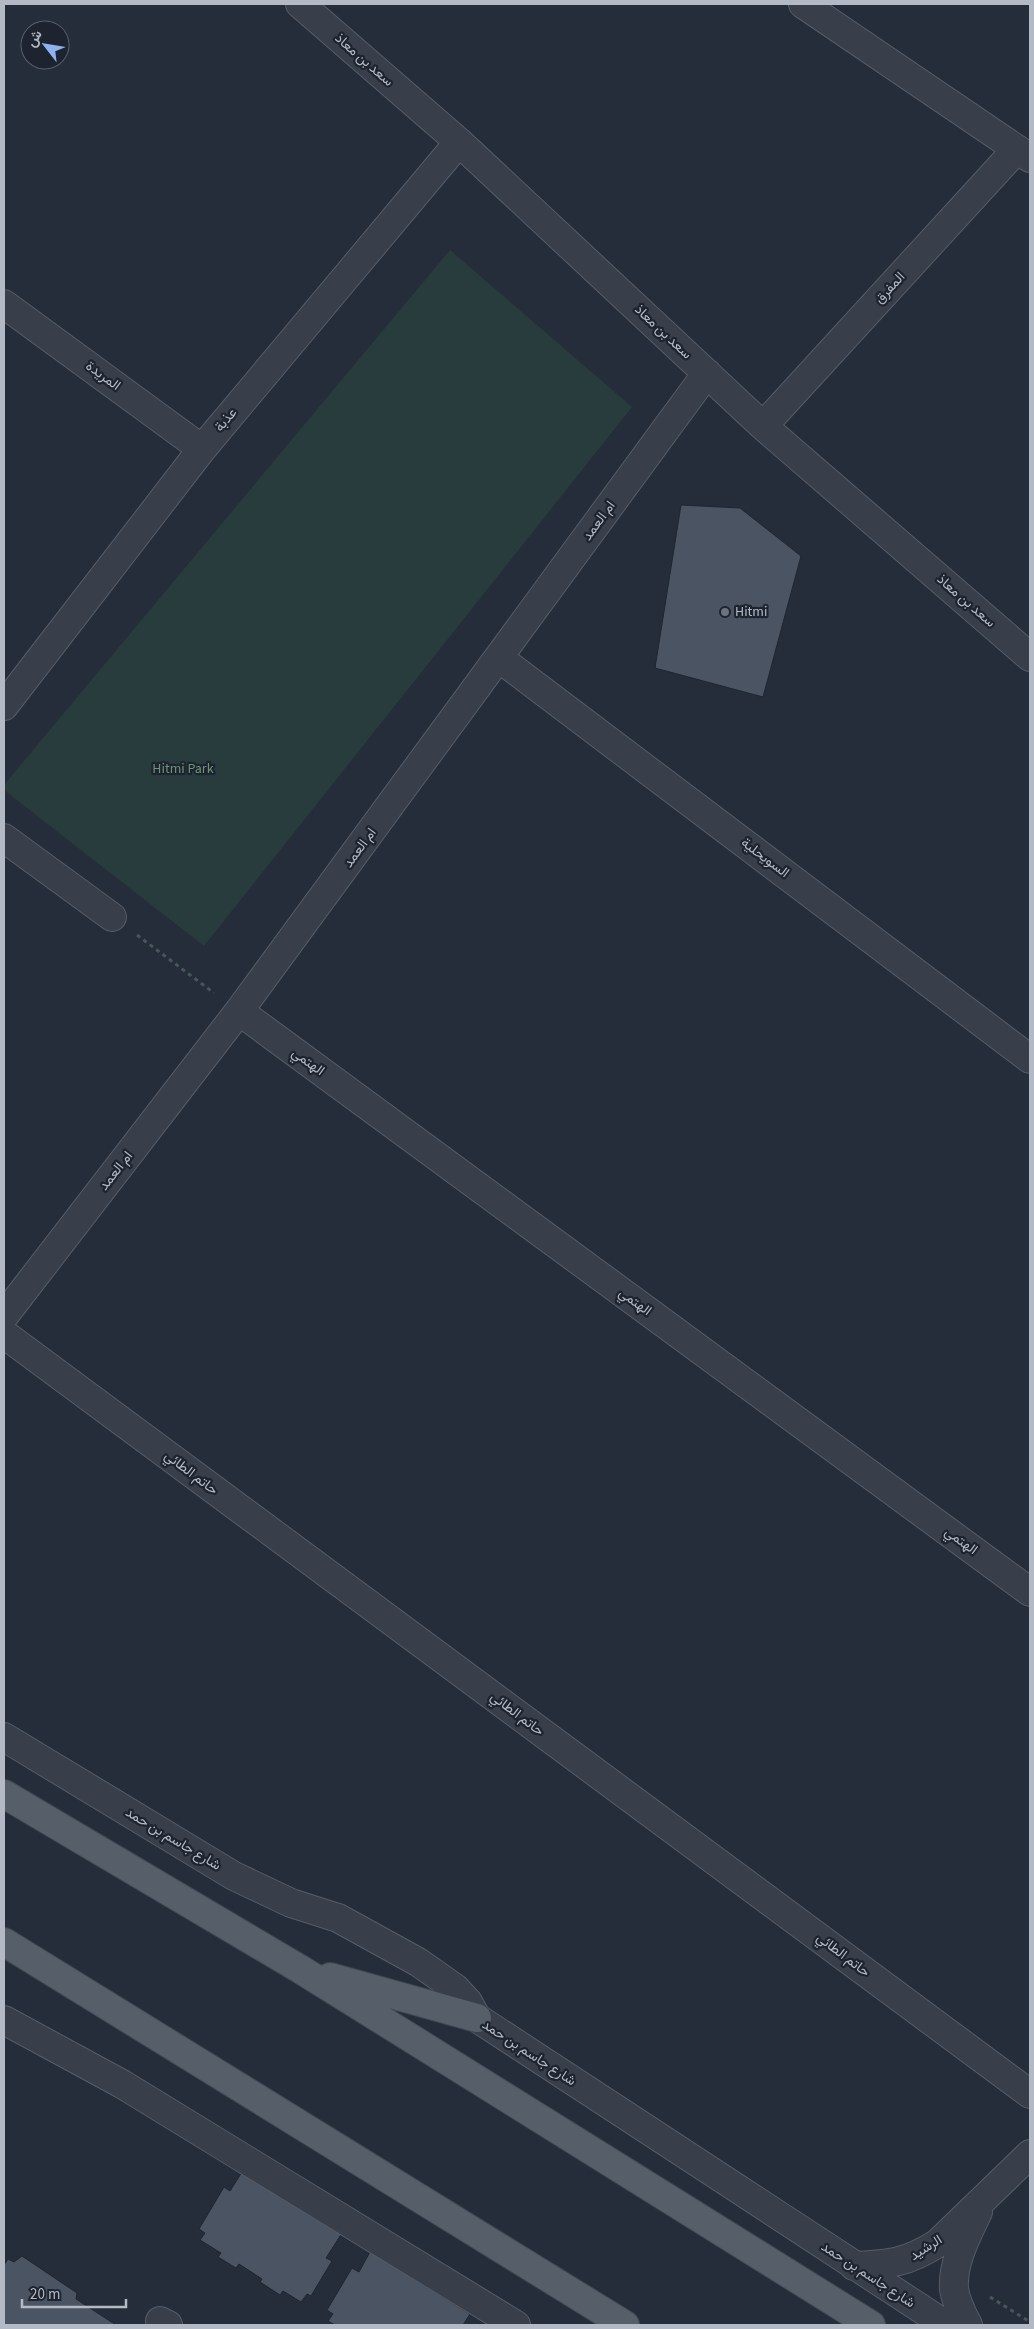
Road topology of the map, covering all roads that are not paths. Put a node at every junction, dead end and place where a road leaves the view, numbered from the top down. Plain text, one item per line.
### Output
1 (300, 4) edge
2 (803, 4) edge
3 (459, 142) junction
4 (1024, 154) edge
5 (4, 304) edge
6 (707, 373) junction
7 (764, 426) junction
8 (202, 448) junction
9 (1025, 642) edge
10 (499, 658) junction
11 (4, 706) edge
12 (4, 838) edge
13 (112, 917) road end
14 (239, 1011) junction
15 (1030, 1058) edge
16 (4, 1316) edge
17 (4, 1334) edge
18 (1030, 1592) edge
19 (4, 1737) edge
20 (4, 1794) edge
21 (4, 1942) edge
22 (4, 1966) edge
23 (300, 1968) junction
24 (121, 2014) junction
25 (477, 2018) junction
26 (4, 2020) edge
27 (1030, 2094) edge
28 (1030, 2154) edge
29 (985, 2200) junction
30 (854, 2266) junction
31 (516, 2325) edge
32 (625, 2325) edge
33 (871, 2325) edge
34 (946, 2325) edge
35 (968, 2325) edge

1 - 3 street, سعد بن معاذ
2 - 4 street, المفرق
3 - 6 street, سعد بن معاذ
3 - 8 street, عذبة
4 - 7 street, المفرق
5 - 8 street, المريدة
6 - 7 street, سعد بن معاذ
6 - 10 street, ام العمد
7 - 9 street, سعد بن معاذ
8 - 11 street, عذبة
10 - 14 street, ام العمد
10 - 15 street, السويحلية
12 - 13 street
14 - 16 street, ام العمد
14 - 18 street, الهتمي
17 - 27 street, حاتم الطائي
19 - 25 street, شارع جاسم بن حمد
20 - 23 main road
21 - 24 main road
22 - 24 main road
23 - 25 main road
23 - 33 main road
24 - 32 main road
25 - 30 street, شارع جاسم بن حمد
26 - 31 street
28 - 29 street, الرشيد
29 - 30 street, الرشيد
29 - 35 street, الرشيد
30 - 34 street, شارع جاسم بن حمد

